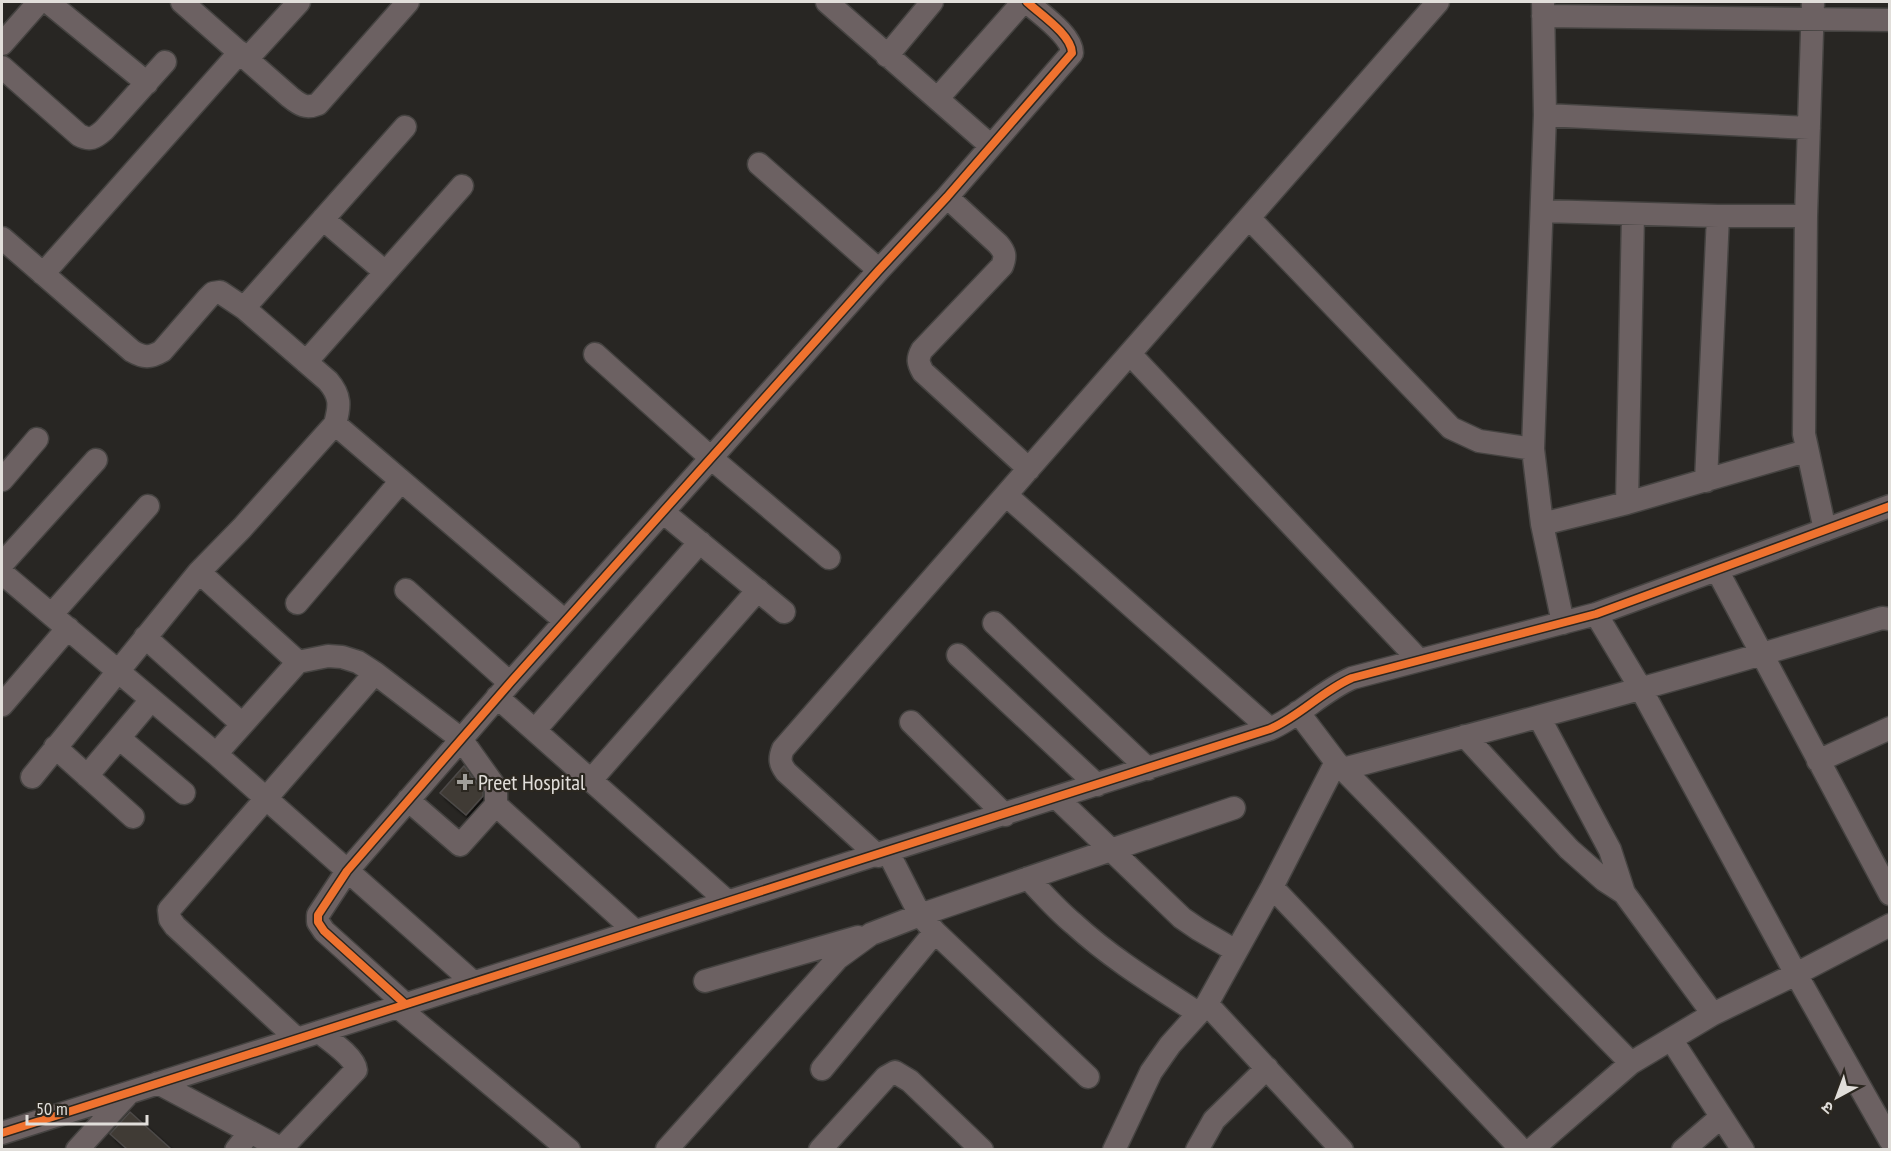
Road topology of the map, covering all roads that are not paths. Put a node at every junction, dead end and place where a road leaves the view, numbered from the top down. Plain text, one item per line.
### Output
1 (39, 2) edge
2 (48, 2) edge
3 (183, 2) edge
4 (299, 2) edge
5 (408, 2) edge
6 (827, 2) edge
7 (933, 2) edge
8 (1025, 2) edge
9 (1438, 2) edge
10 (1543, 9) edge
11 (1667, 9) edge
12 (1813, 10) edge
13 (1890, 20) edge
14 (2, 44) edge
15 (244, 56) junction
16 (887, 56) junction
17 (165, 62) dead end
18 (2, 67) edge
19 (147, 83) junction
20 (938, 98) junction
21 (1545, 115) junction
22 (405, 127) dead end
23 (1809, 128) junction
24 (991, 146) junction
25 (759, 164) dead end
26 (462, 186) dead end
27 (947, 197) junction
28 (1542, 211) junction
29 (1633, 215) junction
30 (1718, 216) junction
31 (1806, 216) junction
32 (1249, 218) junction
33 (323, 219) junction
34 (2, 238) edge
35 (879, 270) junction
36 (385, 273) junction
37 (43, 274) junction
38 (244, 308) junction
39 (595, 354) dead end
40 (1130, 354) junction
41 (306, 362) junction
42 (336, 424) junction
43 (38, 439) dead end
44 (1533, 449) junction
45 (1806, 451) junction
46 (711, 458) junction
47 (96, 460) dead end
48 (1029, 469) junction
49 (2, 480) edge
50 (401, 481) junction
51 (1706, 481) junction
52 (1006, 495) junction
53 (1627, 503) junction
54 (148, 506) dead end
55 (1890, 506) edge
56 (663, 512) junction
57 (1542, 524) junction
58 (1825, 530) junction
59 (700, 542) junction
60 (830, 558) dead end
61 (2, 564) edge
62 (1717, 570) junction
63 (199, 572) junction
64 (6, 585) edge
65 (406, 590) dead end
66 (758, 590) junction
67 (297, 603) dead end
68 (784, 612) dead end
69 (1596, 614) junction
70 (1890, 620) edge
71 (60, 621) junction
72 (565, 621) junction
73 (994, 623) dead end
74 (1563, 623) junction
75 (145, 637) junction
76 (958, 655) dead end
77 (1762, 655) junction
78 (1419, 660) junction
79 (298, 662) junction
80 (117, 672) junction
81 (375, 673) junction
82 (1641, 689) junction
83 (503, 690) junction
84 (151, 700) junction
85 (2, 705) edge
86 (1298, 712) junction
87 (1539, 717) junction
88 (911, 722) dead end
89 (242, 724) junction
90 (1890, 728) edge
91 (1270, 729) junction
92 (535, 730) junction
93 (1466, 736) junction
94 (119, 738) junction
95 (461, 739) junction
96 (55, 747) junction
97 (216, 754) junction
98 (1818, 761) junction
99 (1340, 766) junction
100 (1148, 768) junction
101 (87, 776) junction
102 (32, 777) dead end
103 (591, 780) junction
104 (1097, 785) junction
105 (184, 793) dead end
106 (265, 798) junction
107 (1057, 798) junction
108 (408, 800) junction
109 (496, 805) junction
110 (1234, 808) dead end
111 (1005, 815) junction
112 (133, 817) dead end
113 (1110, 850) junction
114 (883, 854) junction
115 (347, 871) junction
116 (1028, 878) junction
117 (1272, 887) junction
118 (1624, 893) junction
119 (1890, 894) edge
120 (728, 902) junction
121 (920, 915) junction
122 (1890, 925) edge
123 (635, 931) junction
124 (934, 932) junction
125 (871, 934) junction
126 (1236, 951) junction
127 (1796, 974) junction
128 (705, 981) dead end
129 (474, 983) junction
130 (402, 1005) junction
131 (1203, 1008) junction
132 (1713, 1014) junction
133 (319, 1032) junction
134 (297, 1039) junction
135 (1671, 1039) junction
136 (1631, 1063) junction
137 (1267, 1068) junction
138 (822, 1069) dead end
139 (1088, 1077) dead end
140 (158, 1083) junction
141 (129, 1093) junction
142 (1721, 1117) junction
143 (2, 1133) edge
144 (1890, 1140) edge
145 (243, 1141) edge
146 (77, 1149) edge
147 (283, 1149) edge
148 (569, 1149) edge
149 (667, 1149) edge
150 (820, 1149) edge
151 (982, 1149) edge
152 (1114, 1149) edge
153 (1197, 1149) edge
154 (1342, 1149) edge
155 (1522, 1149) edge
156 (1531, 1149) edge
157 (1683, 1149) edge
158 (1743, 1149) edge

1 - 14 street
2 - 19 street
3 - 15 street
4 - 15 street
5 - 15 street
6 - 16 street
7 - 16 street
8 - 20 street
8 - 24 street
9 - 32 street
10 - 11 street
10 - 21 street
11 - 12 street
12 - 13 street
12 - 23 street
15 - 37 street
16 - 20 street
17 - 19 street
18 - 19 street
20 - 24 street
21 - 23 street
21 - 28 street
22 - 33 street
23 - 31 street
24 - 27 street
25 - 35 street
26 - 36 street
27 - 35 street
27 - 48 street
28 - 29 street
28 - 44 street
29 - 30 street
29 - 53 street
30 - 31 street
30 - 51 street
31 - 45 street
32 - 40 street
32 - 44 street
33 - 36 street
33 - 38 street
34 - 37 street
35 - 46 street
36 - 41 street
37 - 38 street
38 - 41 street
39 - 46 street
40 - 48 street
40 - 78 street
41 - 42 street
42 - 50 street
42 - 63 street
43 - 49 street
44 - 57 street
45 - 51 street
45 - 58 street
46 - 56 street
46 - 60 street
47 - 61 street
48 - 52 street
50 - 67 street
50 - 72 street
51 - 53 street
52 - 91 street
52 - 114 street
53 - 57 street
54 - 71 street
55 - 58 street
56 - 59 street
56 - 72 street
57 - 74 street
58 - 62 street
59 - 66 street
59 - 92 street
62 - 69 street
62 - 77 street
63 - 75 street
63 - 79 street
64 - 71 street
65 - 83 street
66 - 68 street
66 - 103 street
69 - 74 street
69 - 82 street
70 - 77 street
71 - 80 street
71 - 85 street
72 - 83 street
73 - 100 street
74 - 78 street
75 - 80 street
75 - 89 street
76 - 104 street
77 - 82 street
77 - 98 street
78 - 86 street
79 - 81 street
79 - 89 street
80 - 84 street
80 - 96 street
81 - 95 street
81 - 106 street
82 - 87 street
82 - 127 street
83 - 92 street
83 - 95 street
84 - 94 street
84 - 97 street
86 - 91 street
86 - 99 street
87 - 93 street
87 - 118 street
88 - 111 street
89 - 97 street
90 - 98 street
91 - 100 street
92 - 103 street
93 - 99 street
93 - 118 street
94 - 101 street
94 - 105 street
95 - 108 street
95 - 109 street
96 - 101 street
96 - 102 street
97 - 106 street
98 - 119 street
99 - 117 street
99 - 136 street
100 - 104 street
101 - 112 street
103 - 120 street
104 - 107 street
106 - 115 street
106 - 134 street
107 - 111 street
107 - 113 street
108 - 109 street
108 - 115 street
109 - 123 street
110 - 113 street
111 - 114 street
113 - 116 street
113 - 126 street
114 - 120 street
114 - 121 street
115 - 129 street
115 - 130 street
116 - 121 street
116 - 131 street
117 - 126 street
117 - 155 street
118 - 132 street
120 - 123 street
121 - 124 street
121 - 125 street
122 - 127 street
123 - 129 street
124 - 138 street
124 - 139 street
125 - 128 street
125 - 149 street
126 - 131 street
127 - 132 street
127 - 144 street
129 - 130 street
130 - 133 street
130 - 148 street
131 - 137 street
131 - 152 street
132 - 135 street
133 - 134 street
133 - 147 street
134 - 140 street
135 - 136 street
135 - 142 street
136 - 156 street
137 - 153 street
137 - 154 street
140 - 141 street
140 - 145 street
141 - 143 street
141 - 146 street
142 - 157 street
142 - 158 street
145 - 147 street
150 - 151 street

